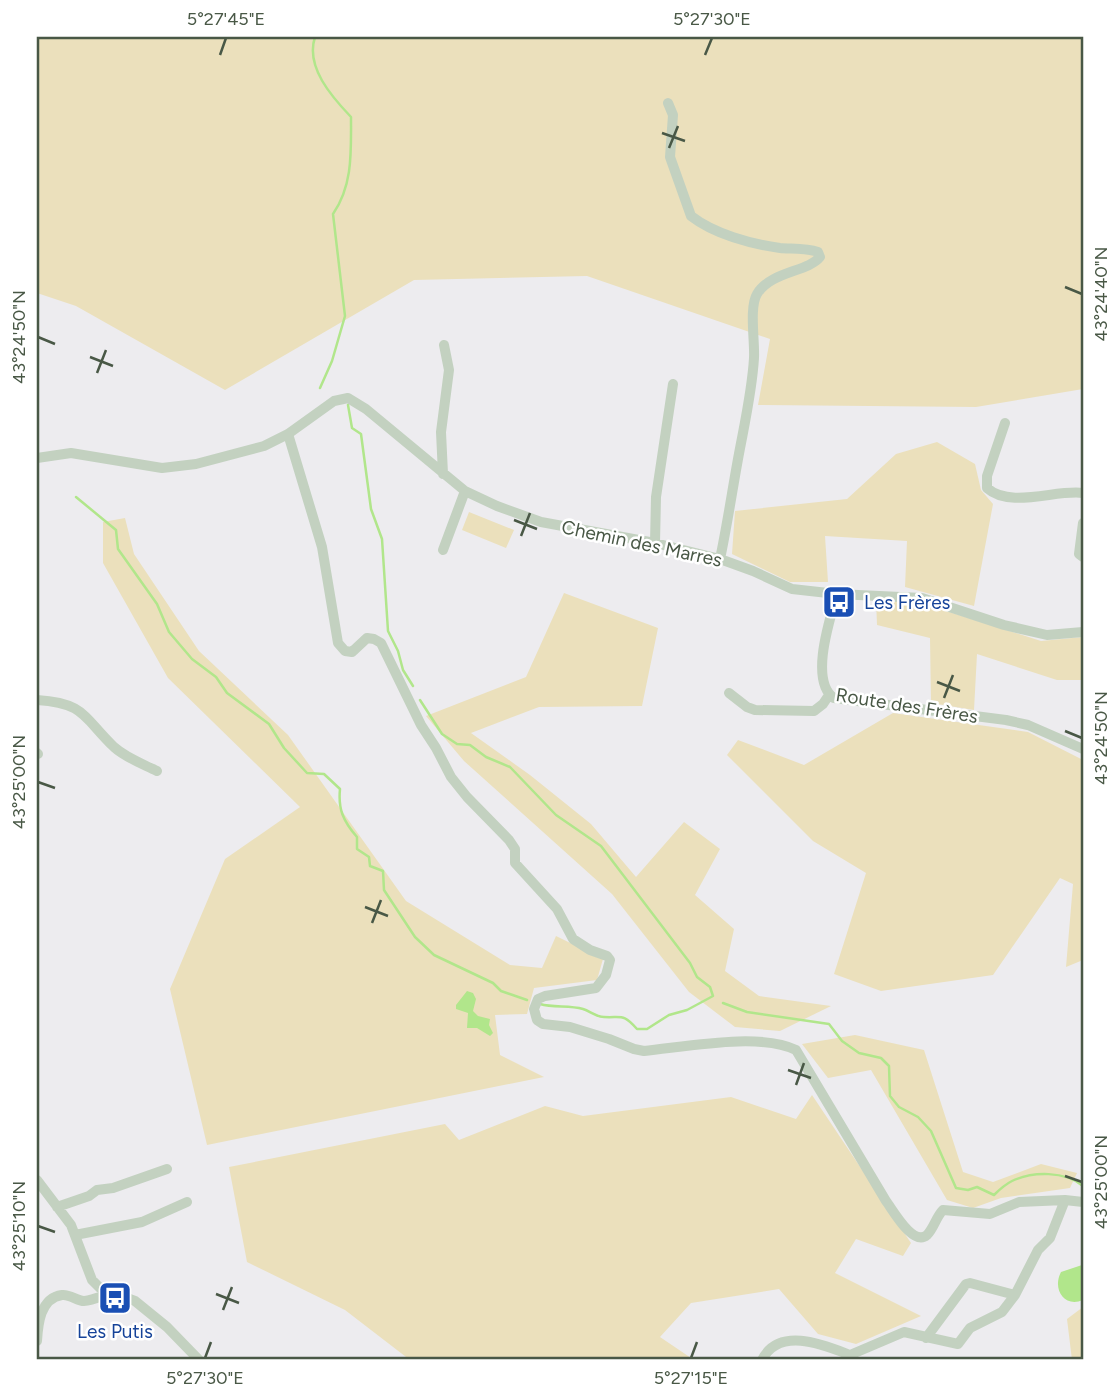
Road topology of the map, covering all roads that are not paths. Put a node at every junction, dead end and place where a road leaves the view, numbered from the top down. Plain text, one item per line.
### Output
1 (668, 103) dead end
2 (444, 345) dead end
3 (673, 384) dead end
4 (1005, 423) dead end
5 (288, 434) junction
6 (37, 458) edge
7 (443, 474) junction
8 (465, 491) junction
9 (1083, 493) edge
10 (1083, 523) edge
11 (655, 543) junction
12 (443, 550) dead end
13 (1083, 557) edge
14 (720, 559) junction
15 (837, 594) junction
16 (1083, 632) edge
17 (729, 693) dead end
18 (829, 695) junction
19 (37, 699) edge
20 (1083, 749) edge
21 (158, 771) dead end
22 (167, 1169) dead end
23 (37, 1180) edge
24 (1065, 1200) junction
25 (187, 1202) dead end
26 (1083, 1202) edge
27 (57, 1207) junction
28 (75, 1235) junction
29 (112, 1292) junction
30 (1015, 1294) junction
31 (926, 1338) junction
32 (37, 1341) edge
33 (199, 1360) edge
34 (762, 1360) edge

1 - 14 street
2 - 7 street
3 - 11 street
4 - 9 street
5 - 6 street, Chemin des Marres
5 - 7 street, Chemin des Marres
5 - 24 street
7 - 8 street, Chemin des Marres
8 - 11 street, Chemin des Marres
8 - 12 street
10 - 13 street
11 - 14 street, Chemin des Marres
14 - 15 street, Chemin des Marres
15 - 16 street, Chemin des Marres
15 - 18 street, Route des Frères
17 - 18 street
18 - 20 street, Route des Frères
19 - 21 street
22 - 27 street
23 - 27 street
24 - 26 street
24 - 30 street
25 - 28 street
27 - 28 street
28 - 29 street
29 - 32 street
29 - 33 street
30 - 31 street
30 - 31 street
31 - 34 street

